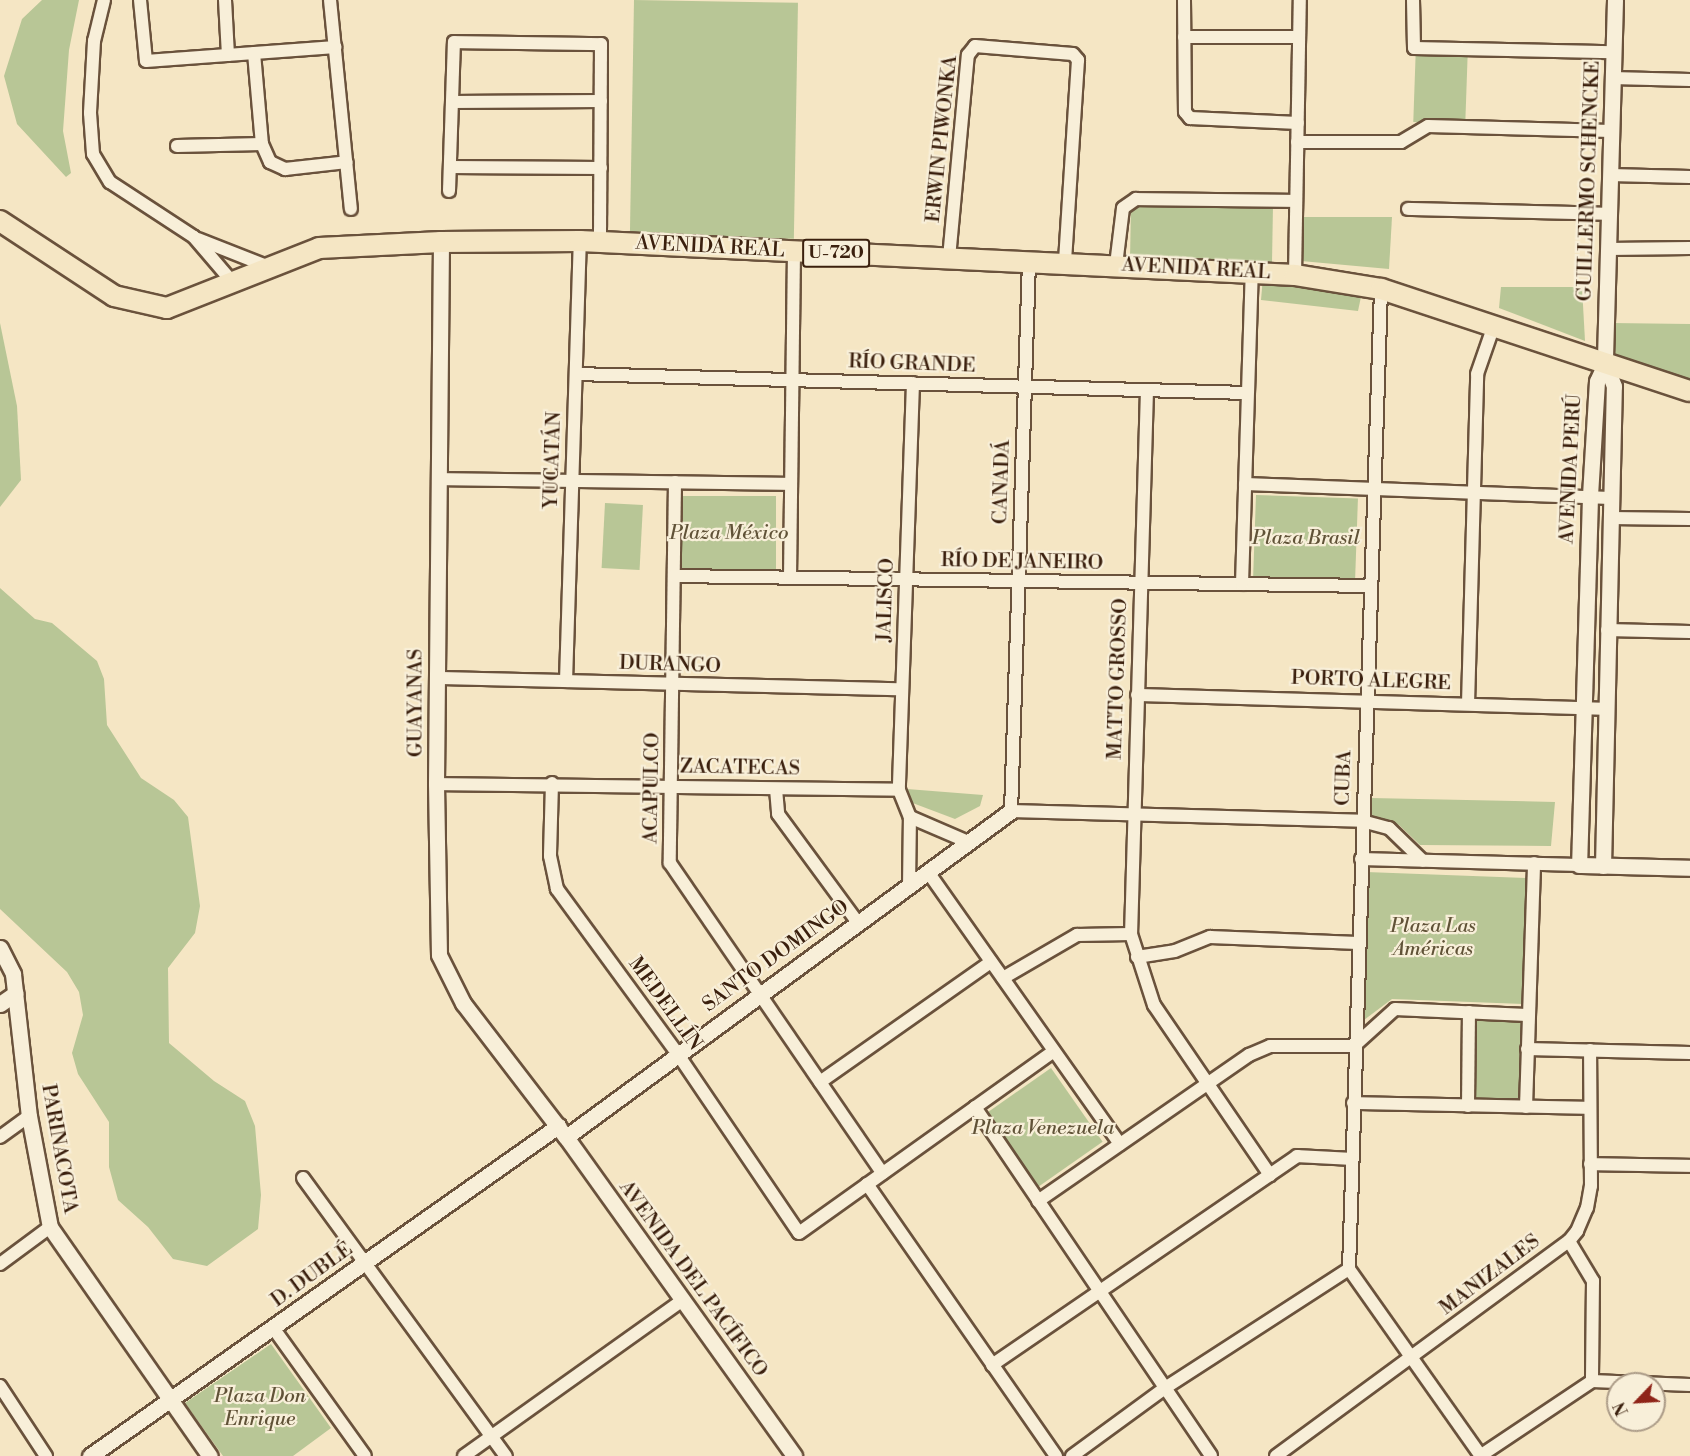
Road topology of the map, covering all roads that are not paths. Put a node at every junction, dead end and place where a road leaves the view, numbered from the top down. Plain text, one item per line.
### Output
1 (104, 0) edge
2 (140, 0) edge
3 (225, 0) edge
4 (330, 0) edge
5 (1184, 0) edge
6 (1300, 0) edge
7 (1413, 0) edge
8 (1615, 0) edge
9 (1184, 37) junction
10 (1299, 37) junction
11 (335, 47) junction
12 (1613, 52) junction
13 (254, 53) junction
14 (228, 55) junction
15 (1612, 78) junction
16 (1690, 80) edge
17 (601, 101) junction
18 (452, 102) junction
19 (1298, 123) junction
20 (1611, 131) junction
21 (1297, 142) junction
22 (262, 144) junction
23 (177, 146) dead end
24 (346, 162) junction
25 (450, 167) junction
26 (601, 168) junction
27 (1610, 175) junction
28 (1690, 177) edge
29 (449, 191) dead end
30 (1296, 201) junction
31 (351, 209) dead end
32 (1408, 209) dead end
33 (1609, 214) junction
34 (0, 221) edge
35 (194, 237) junction
36 (580, 241) junction
37 (441, 242) junction
38 (600, 242) junction
39 (1690, 248) edge
40 (1608, 249) junction
41 (794, 252) junction
42 (949, 258) junction
43 (1029, 261) junction
44 (1065, 262) junction
45 (1116, 265) junction
46 (269, 267) junction
47 (1252, 271) junction
48 (1295, 275) junction
49 (234, 284) junction
50 (1381, 289) junction
51 (1493, 328) junction
52 (1605, 364) junction
53 (576, 374) junction
54 (792, 380) junction
55 (913, 383) junction
56 (1025, 387) junction
57 (1147, 390) junction
58 (1690, 390) edge
59 (1247, 393) junction
60 (438, 479) junction
61 (572, 481) junction
62 (675, 482) junction
63 (791, 484) junction
64 (1245, 484) junction
65 (1374, 489) junction
66 (1474, 493) junction
67 (1590, 497) junction
68 (1611, 498) junction
69 (1610, 518) junction
70 (1690, 519) edge
71 (674, 576) junction
72 (790, 578) junction
73 (906, 579) junction
74 (1019, 581) junction
75 (1141, 583) junction
76 (1242, 584) junction
77 (1370, 586) junction
78 (1607, 630) junction
79 (1690, 632) edge
80 (437, 678) junction
81 (566, 681) junction
82 (672, 685) junction
83 (903, 689) junction
84 (1137, 695) junction
85 (1366, 700) junction
86 (1468, 704) junction
87 (1584, 708) junction
88 (1605, 709) junction
89 (552, 783) junction
90 (436, 784) junction
91 (671, 786) junction
92 (776, 789) junction
93 (899, 790) junction
94 (1011, 811) junction
95 (1134, 813) junction
96 (910, 817) junction
97 (1362, 821) junction
98 (968, 842) junction
99 (1361, 859) junction
100 (1423, 861) junction
101 (1534, 864) junction
102 (1579, 865) junction
103 (1603, 866) junction
104 (1690, 868) edge
105 (928, 872) junction
106 (909, 886) junction
107 (858, 923) junction
108 (1131, 934) junction
109 (1358, 943) junction
110 (0, 948) edge
111 (1137, 957) junction
112 (991, 962) junction
113 (1003, 978) junction
114 (16, 993) junction
115 (760, 993) junction
116 (0, 1004) edge
117 (1469, 1012) junction
118 (1527, 1015) junction
119 (1354, 1046) junction
120 (1527, 1049) junction
121 (1590, 1050) junction
122 (1054, 1051) junction
123 (677, 1053) junction
124 (1690, 1053) edge
125 (820, 1082) junction
126 (1208, 1082) junction
127 (1353, 1103) junction
128 (1468, 1106) junction
129 (975, 1107) junction
130 (1526, 1107) junction
131 (1590, 1108) junction
132 (29, 1116) junction
133 (562, 1132) junction
134 (0, 1137) edge
135 (1120, 1144) junction
136 (1352, 1159) junction
137 (1590, 1164) junction
138 (1690, 1166) edge
139 (882, 1173) junction
140 (1270, 1175) junction
141 (303, 1179) dead end
142 (867, 1184) junction
143 (1038, 1201) junction
144 (50, 1227) junction
145 (1569, 1241) junction
146 (365, 1263) junction
147 (0, 1264) edge
148 (1349, 1269) junction
149 (1100, 1292) junction
150 (682, 1300) junction
151 (274, 1329) junction
152 (1411, 1358) junction
153 (992, 1365) junction
154 (1592, 1381) junction
155 (1690, 1385) edge
156 (0, 1386) edge
157 (1165, 1388) junction
158 (169, 1400) junction
159 (492, 1436) junction
160 (46, 1456) edge
161 (90, 1456) edge
162 (210, 1456) edge
163 (365, 1456) edge
164 (464, 1456) edge
165 (506, 1456) edge
166 (794, 1456) edge
167 (1056, 1456) edge
168 (1072, 1456) edge
169 (1211, 1456) edge
170 (1276, 1456) edge
171 (1480, 1456) edge

1 - 35 street
2 - 14 street
3 - 14 street
4 - 11 street
5 - 9 street
6 - 10 street
7 - 12 street
8 - 12 street, GUILLERMO SCHENCKE
9 - 10 street
9 - 19 street
10 - 19 street
11 - 13 street
11 - 24 street
12 - 15 street, GUILLERMO SCHENCKE
13 - 14 street
13 - 22 street
15 - 16 street
15 - 20 street, GUILLERMO SCHENCKE
17 - 18 street
17 - 18 street
17 - 26 street
18 - 25 street
19 - 21 street
20 - 21 street
20 - 27 street, GUILLERMO SCHENCKE
21 - 30 street
22 - 23 street
22 - 24 street
24 - 31 street
25 - 26 street
25 - 29 street
26 - 38 street
27 - 28 street
27 - 33 street, GUILLERMO SCHENCKE
30 - 45 street
30 - 48 street
32 - 33 street
33 - 40 street, GUILLERMO SCHENCKE
34 - 49 main road, AVENIDA REAL / U-720
35 - 46 street
35 - 49 street
36 - 37 main road, AVENIDA REAL / U-720
36 - 38 main road, AVENIDA REAL / U-720
36 - 53 street, YUCATÁN
37 - 46 main road, AVENIDA REAL / U-720
37 - 60 street, GUAYANAS
38 - 41 main road, AVENIDA REAL / U-720
39 - 40 street
40 - 52 street, GUILLERMO SCHENCKE
41 - 42 main road, AVENIDA REAL / U-720
41 - 54 street
42 - 43 main road, AVENIDA REAL / U-720
42 - 44 street, ERWIN PIWONKA
43 - 44 main road, AVENIDA REAL / U-720
43 - 56 street, CANADÁ
44 - 45 main road, AVENIDA REAL / U-720
45 - 47 main road, AVENIDA REAL / U-720
46 - 49 main road, AVENIDA REAL / U-720
47 - 48 main road, AVENIDA REAL / U-720
47 - 59 street
48 - 50 main road, AVENIDA REAL / U-720
50 - 51 main road, AVENIDA REAL / U-720
50 - 65 street, CUBA
51 - 52 main road, AVENIDA REAL / U-720
51 - 66 street
52 - 58 main road, AVENIDA REAL / U-720
52 - 67 street, AVENIDA PERÚ
52 - 68 street, AVENIDA PERÚ
53 - 54 street, RÍO GRANDE
53 - 61 street, YUCATÁN
54 - 55 street, RÍO GRANDE
54 - 63 street
55 - 56 street, RÍO GRANDE
55 - 73 street, JALISCO
56 - 57 street, RÍO GRANDE
56 - 74 street, CANADÁ
57 - 59 street, RÍO GRANDE
57 - 75 street, MATTO GROSSO
59 - 64 street
60 - 61 street
60 - 80 street, GUAYANAS
61 - 62 street
61 - 81 street, YUCATÁN
62 - 63 street
62 - 71 street, ACAPULCO
63 - 72 street
64 - 65 street
64 - 76 street
65 - 66 street
65 - 77 street, CUBA
66 - 67 street
66 - 86 street
67 - 68 street
67 - 87 street, AVENIDA PERÚ
68 - 69 street, AVENIDA PERÚ
69 - 70 street
69 - 78 street, AVENIDA PERÚ
71 - 72 street, RÍO DE JANEIRO
71 - 82 street, ACAPULCO
72 - 73 street, RÍO DE JANEIRO
73 - 74 street, RÍO DE JANEIRO
73 - 83 street, JALISCO
74 - 75 street, RÍO DE JANEIRO
74 - 94 street, CANADÁ
75 - 76 street, RÍO DE JANEIRO
75 - 84 street, MATTO GROSSO
76 - 77 street, RÍO DE JANEIRO
77 - 85 street, CUBA
78 - 79 street
78 - 88 street, AVENIDA PERÚ
80 - 81 street, DURANGO
80 - 90 street, GUAYANAS
81 - 82 street, DURANGO
82 - 83 street, DURANGO
82 - 91 street, ACAPULCO
83 - 93 street, JALISCO
84 - 85 street, PORTO ALEGRE
84 - 95 street, MATTO GROSSO
85 - 86 street, PORTO ALEGRE
85 - 97 street, CUBA
86 - 87 street, PORTO ALEGRE
87 - 88 street, PORTO ALEGRE
87 - 102 street, AVENIDA PERÚ
88 - 103 street, AVENIDA PERÚ
89 - 90 street, ZACATECAS
89 - 91 street, ZACATECAS
89 - 123 street, MEDELLÍN
90 - 133 street, GUAYANAS
91 - 92 street, ZACATECAS
91 - 115 street, ACAPULCO
92 - 93 street, ZACATECAS
92 - 107 street
93 - 96 street, JALISCO
94 - 95 street
94 - 98 street, SANTO DOMINGO
95 - 97 street
95 - 108 street, MATTO GROSSO
96 - 98 street
96 - 106 street, JALISCO
97 - 99 street, CUBA
97 - 100 street
98 - 105 street, SANTO DOMINGO
99 - 100 street
99 - 109 street, CUBA
100 - 101 street
101 - 102 street
101 - 118 street
102 - 103 street
103 - 104 street
105 - 106 street, SANTO DOMINGO
105 - 112 street
106 - 107 street, SANTO DOMINGO
107 - 115 street, SANTO DOMINGO
108 - 111 street, MATTO GROSSO
108 - 113 street
109 - 111 street
109 - 119 street, CUBA
110 - 114 street, PARINACOTA
111 - 126 street, MATTO GROSSO
112 - 113 street
112 - 125 street
113 - 122 street
114 - 116 street
114 - 132 street, PARINACOTA
115 - 123 street, SANTO DOMINGO
115 - 125 street, ACAPULCO
117 - 118 street
117 - 119 street
117 - 128 street
118 - 120 street
119 - 126 street
119 - 127 street, CUBA
120 - 121 street
120 - 130 street
121 - 124 street
121 - 131 street, MANIZALES
122 - 129 street
122 - 135 street
123 - 133 street, SANTO DOMINGO
123 - 142 street, MEDELLÍN
125 - 139 street, ACAPULCO
126 - 135 street
126 - 140 street, MATTO GROSSO
127 - 128 street
127 - 136 street, CUBA
128 - 130 street
129 - 139 street
129 - 143 street
130 - 131 street
131 - 137 street, MANIZALES
132 - 134 street
132 - 144 street, PARINACOTA
133 - 146 street, D. DUBLÉ
133 - 150 street, AVENIDA DEL PACÍFICO
135 - 143 street
136 - 140 street
136 - 148 street, CUBA
137 - 138 street
137 - 145 street, MANIZALES
139 - 142 street
140 - 149 street
141 - 146 street
142 - 153 street
143 - 149 street
144 - 147 street
144 - 158 street, PARINACOTA
145 - 152 street, MANIZALES
145 - 154 street
146 - 151 street, D. DUBLÉ
146 - 159 street
148 - 152 street
148 - 157 street
149 - 153 street
149 - 157 street
150 - 159 street
150 - 166 street, AVENIDA DEL PACÍFICO
151 - 158 street, D. DUBLÉ
151 - 163 street
152 - 170 street, MANIZALES
152 - 171 street
153 - 167 street
154 - 155 street
154 - 171 street
156 - 160 street
157 - 168 street
157 - 169 street
158 - 161 street, D. DUBLÉ
158 - 162 street, PARINACOTA
159 - 164 street
159 - 165 street

